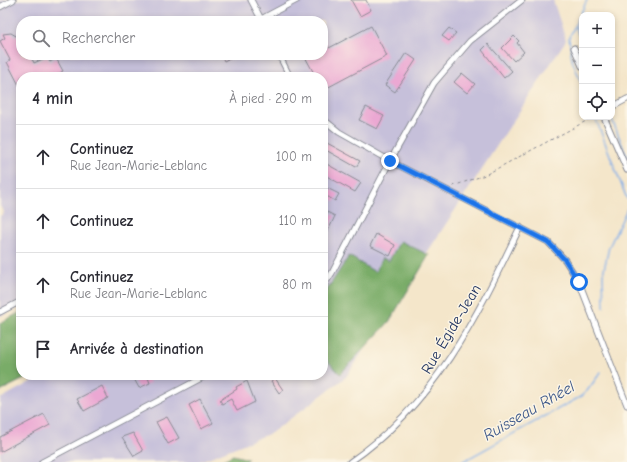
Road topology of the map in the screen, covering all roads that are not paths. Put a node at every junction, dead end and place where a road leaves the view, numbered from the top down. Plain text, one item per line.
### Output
1 (13, 0) edge
2 (250, 0) edge
3 (296, 0) edge
4 (522, 0) edge
5 (0, 7) edge
6 (260, 16) edge
7 (269, 16) edge
8 (574, 48) dead end
9 (579, 59) edge
10 (282, 60) edge
11 (288, 72) edge
12 (627, 99) edge
13 (615, 105) edge
14 (605, 120) edge
15 (328, 123) edge
16 (390, 161) junction
17 (627, 170) edge
18 (520, 227) junction
19 (328, 279) edge
20 (16, 304) edge
21 (0, 312) edge
22 (198, 380) edge
23 (627, 405) edge
24 (42, 462) edge
25 (350, 462) edge

1 - 5 street
2 - 6 street
3 - 7 street
4 - 16 street
8 - 9 street
10 - 11 street
12 - 13 street
14 - 17 street
15 - 16 street
16 - 18 street
16 - 19 street
18 - 23 street
18 - 25 street, Rue Égide-Jean
20 - 21 street
22 - 24 street

